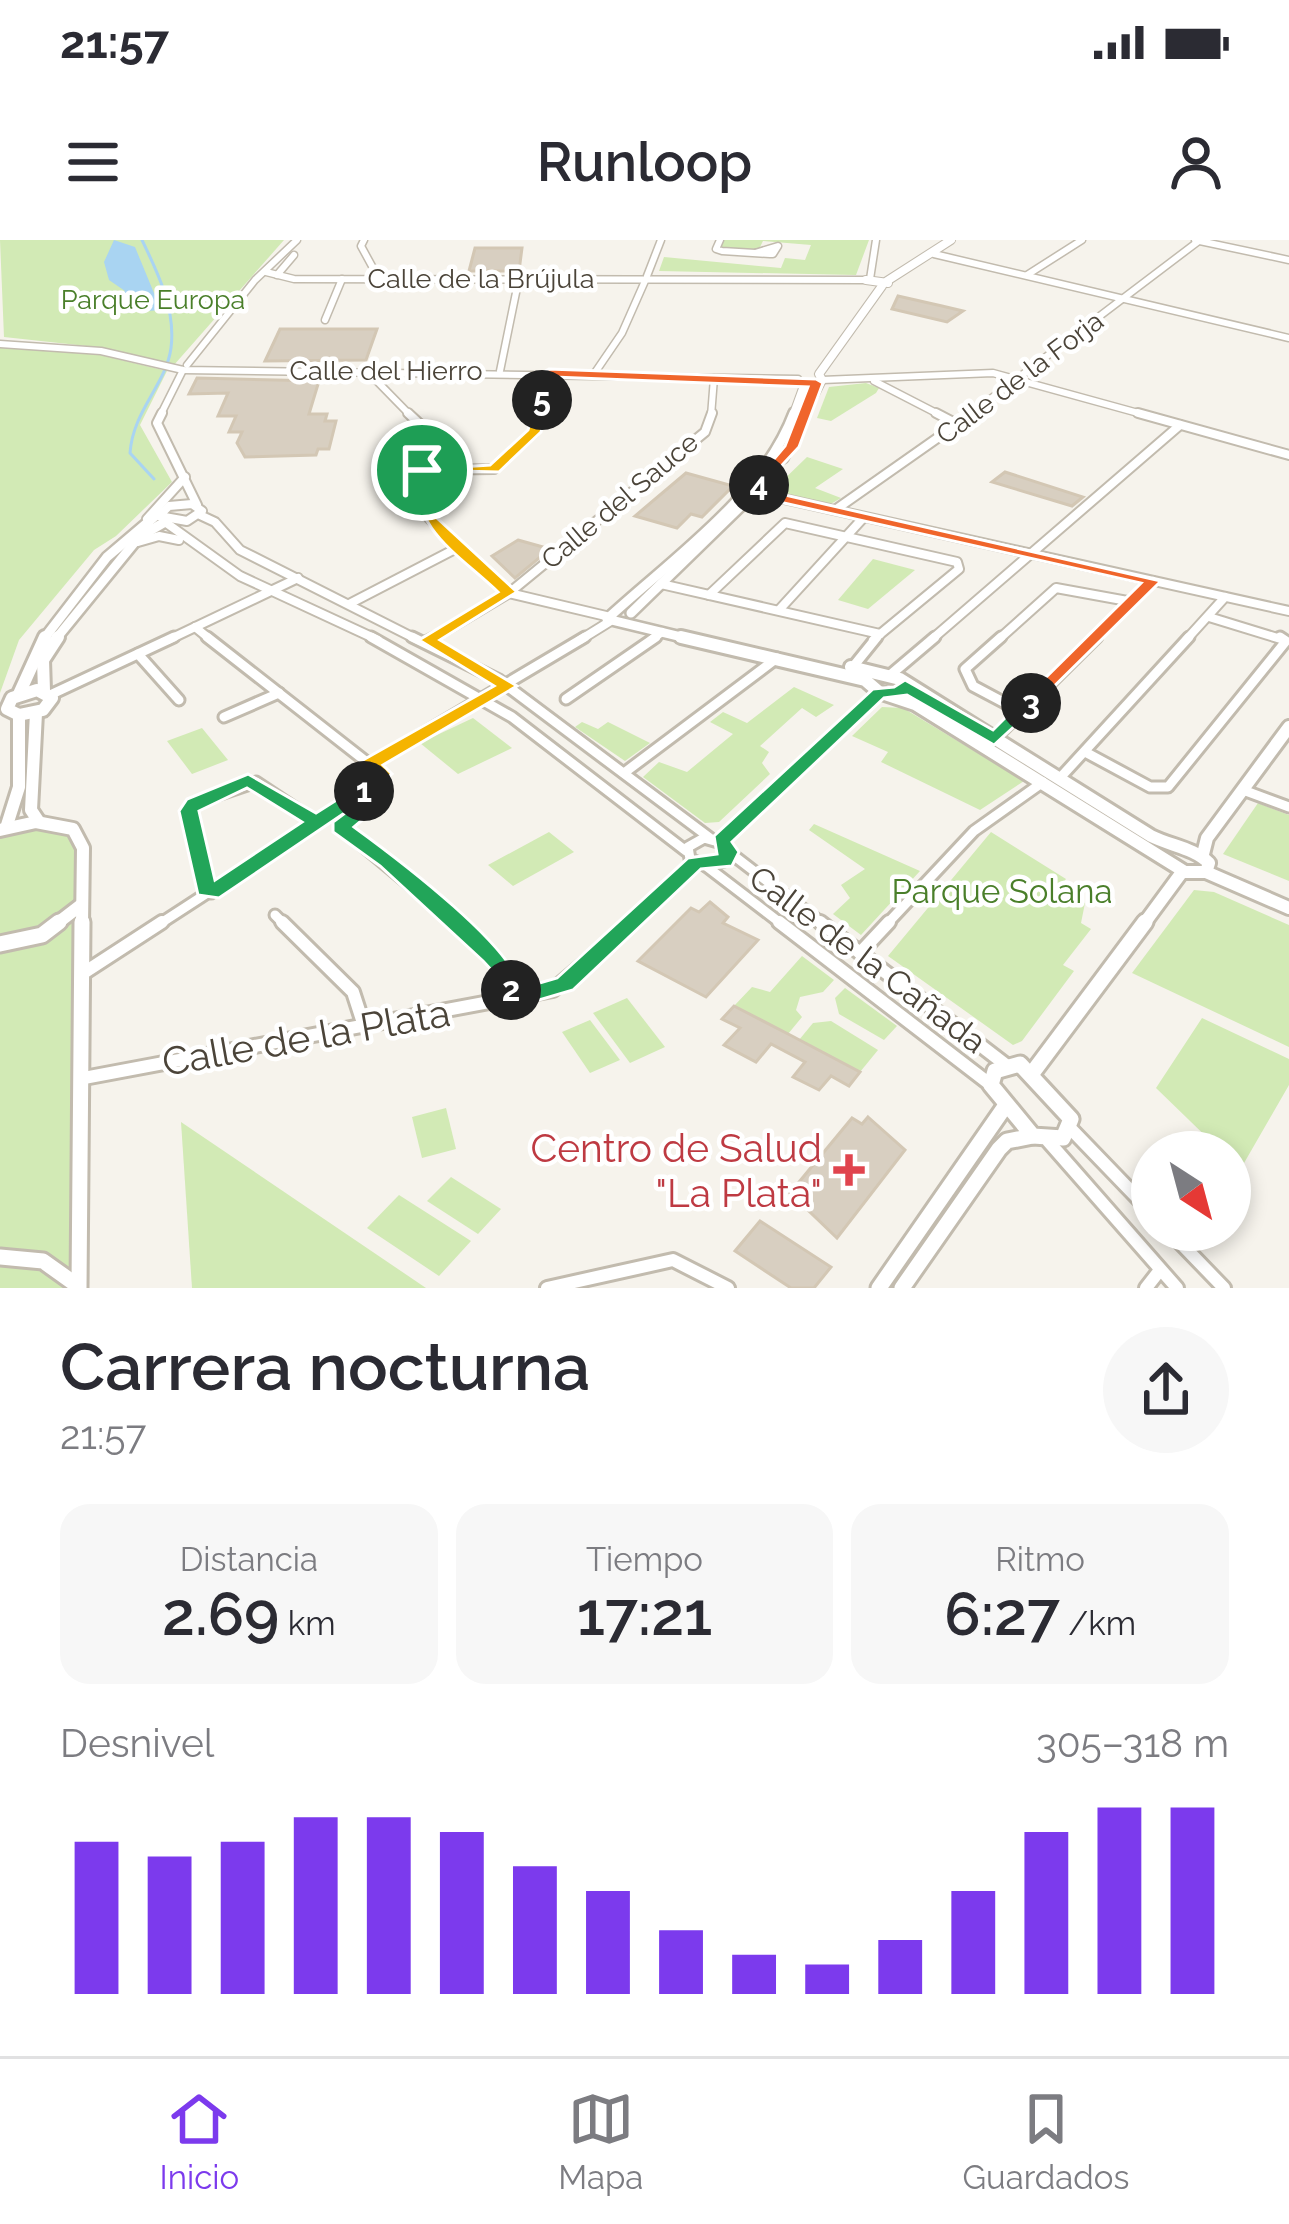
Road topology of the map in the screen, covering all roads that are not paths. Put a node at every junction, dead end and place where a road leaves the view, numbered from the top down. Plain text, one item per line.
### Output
1 (364, 240) edge
2 (661, 240) edge
3 (720, 240) edge
4 (876, 240) edge
5 (947, 240) edge
6 (1082, 240) edge
7 (1198, 240) edge
8 (296, 242) edge
9 (1289, 250) edge
10 (755, 253) dead end
11 (931, 253) junction
12 (294, 255) junction
13 (1279, 258) junction
14 (1289, 260) edge
15 (289, 266) junction
16 (302, 269) junction
17 (266, 274) junction
18 (1027, 275) junction
19 (277, 277) junction
20 (519, 278) junction
21 (646, 278) junction
22 (323, 279) junction
23 (342, 279) junction
24 (379, 279) junction
25 (876, 281) junction
26 (1126, 298) junction
27 (325, 320) dead end
28 (1289, 338) edge
29 (3, 342) edge
30 (182, 368) junction
31 (367, 371) junction
32 (500, 371) junction
33 (549, 373) junction
34 (595, 374) junction
35 (714, 378) junction
36 (811, 379) junction
37 (873, 380) junction
38 (1020, 380) junction
39 (959, 425) junction
40 (1180, 425) junction
41 (1289, 455) edge
42 (422, 470) junction
43 (188, 480) junction
44 (753, 492) junction
45 (176, 504) junction
46 (199, 507) junction
47 (835, 510) junction
48 (864, 517) junction
49 (147, 519) junction
50 (163, 519) junction
51 (847, 535) junction
52 (180, 540) junction
53 (133, 544) junction
54 (459, 547) junction
55 (1032, 554) junction
56 (298, 578) junction
57 (1153, 581) junction
58 (661, 584) junction
59 (278, 590) junction
60 (508, 592) junction
61 (709, 595) junction
62 (1225, 597) junction
63 (1133, 602) junction
64 (351, 603) junction
65 (779, 610) junction
66 (1289, 611) edge
67 (611, 616) junction
68 (1209, 617) junction
69 (631, 618) junction
70 (195, 627) junction
71 (662, 632) junction
72 (880, 634) junction
73 (428, 640) junction
74 (138, 654) junction
75 (777, 658) junction
76 (852, 668) junction
77 (887, 685) junction
78 (508, 686) junction
79 (47, 693) junction
80 (279, 693) junction
81 (20, 694) junction
82 (486, 699) junction
83 (566, 699) dead end
84 (179, 700) dead end
85 (9, 711) edge
86 (1022, 712) junction
87 (36, 713) junction
88 (224, 717) dead end
89 (1289, 728) edge
90 (994, 740) junction
91 (1088, 753) junction
92 (370, 765) junction
93 (624, 773) junction
94 (1051, 781) junction
95 (1243, 790) junction
96 (349, 801) junction
97 (1289, 807) edge
98 (39, 821) junction
99 (316, 822) junction
100 (3, 828) edge
101 (715, 839) junction
102 (686, 850) junction
103 (729, 852) junction
104 (1184, 852) junction
105 (700, 864) junction
106 (1182, 872) junction
107 (1206, 872) junction
108 (211, 893) junction
109 (81, 904) junction
110 (1289, 908) edge
111 (275, 915) dead end
112 (0, 944) edge
113 (860, 953) junction
114 (82, 974) junction
115 (512, 1000) junction
116 (364, 1026) junction
117 (1006, 1065) junction
118 (1033, 1072) junction
119 (84, 1078) junction
120 (991, 1085) junction
121 (1006, 1105) junction
122 (1071, 1129) junction
123 (1040, 1138) junction
124 (1131, 1191) edge
125 (1188, 1251) edge
126 (0, 1257) edge
127 (1160, 1270) junction
128 (569, 1285) edge
129 (79, 1287) edge
130 (1223, 1287) edge
131 (547, 1288) edge
132 (728, 1288) edge
133 (879, 1288) edge
134 (902, 1288) edge
135 (1146, 1288) edge
136 (1177, 1288) edge
137 (1241, 1288) edge

1 - 24 street
2 - 21 street
3 - 10 street
4 - 25 street
5 - 11 street
6 - 18 street
7 - 13 street
7 - 26 street, Calle de la Forja
8 - 12 street
8 - 17 street
9 - 13 street
11 - 18 street
11 - 25 street
12 - 15 street
12 - 16 street
13 - 14 street
15 - 16 street, Calle de la Brújula
15 - 17 street
15 - 19 street
16 - 19 street
16 - 22 street, Calle de la Brújula
17 - 19 street
17 - 30 street
18 - 26 street
19 - 22 street, Calle de la Brújula
20 - 21 street, Calle de la Brújula
20 - 24 street, Calle de la Brújula
20 - 32 street
21 - 25 street, Calle de la Brújula
21 - 34 street
22 - 23 street, Calle de la Brújula
23 - 24 street, Calle de la Brújula
23 - 27 street
25 - 36 street
26 - 28 street
26 - 38 street, Calle de la Forja
29 - 30 street, Calle del Hierro
30 - 31 street, Calle del Hierro
30 - 43 street
31 - 32 street, Calle del Hierro
31 - 42 street
32 - 33 street, Calle del Hierro
33 - 34 street, Calle del Hierro
33 - 42 street
34 - 35 street, Calle del Hierro
35 - 36 street, Calle del Hierro
35 - 60 street, Calle del Sauce
36 - 37 street, Calle del Hierro
36 - 44 street
36 - 67 street
37 - 38 street, Calle del Hierro
37 - 39 street
38 - 39 street, Calle de la Forja
38 - 40 street, Calle del Hierro
39 - 47 street, Calle de la Forja
40 - 41 street, Calle del Hierro
40 - 55 street
42 - 54 street
43 - 45 street
43 - 46 street
43 - 49 street
44 - 47 street
44 - 58 street
45 - 46 street
45 - 50 street
46 - 50 street
46 - 56 street
47 - 48 street
48 - 51 street
48 - 55 street
49 - 50 street
49 - 81 street
50 - 52 street
50 - 53 street
51 - 61 street
51 - 65 street
51 - 72 street
52 - 53 street
52 - 59 street
53 - 79 street
54 - 60 street
54 - 64 street
55 - 57 street
55 - 77 street
56 - 59 street
56 - 64 street
57 - 62 street
57 - 63 street
58 - 61 street
58 - 69 street
59 - 70 street
59 - 82 street
60 - 67 street
60 - 73 street, Calle del Sauce
61 - 65 street
62 - 66 street
62 - 68 street
63 - 86 street
63 - 86 street
64 - 73 street
65 - 72 street
67 - 69 street
67 - 78 street
68 - 91 street
68 - 91 street
69 - 71 street
69 - 76 street
70 - 74 street
70 - 80 street
71 - 75 street
71 - 83 street
72 - 76 street
73 - 78 street
74 - 79 street
74 - 84 street
75 - 77 street
75 - 93 street
76 - 77 street
77 - 90 street
77 - 94 street
77 - 101 street
78 - 82 street
78 - 93 street
79 - 81 street
79 - 87 street
80 - 88 street
80 - 92 street
81 - 85 street
82 - 92 street
82 - 102 street
85 - 87 street
85 - 100 street
86 - 90 street
87 - 98 street
89 - 95 street
90 - 94 street
91 - 94 street
92 - 96 street
93 - 101 street
94 - 104 street
94 - 113 street
95 - 97 street
95 - 104 street
96 - 99 street
96 - 115 street
98 - 100 street
98 - 109 street
99 - 108 street
99 - 108 street
101 - 102 street
101 - 103 street, Calle de la Cañada
102 - 105 street, Calle de la Cañada
103 - 105 street, Calle de la Plata
103 - 113 street, Calle de la Cañada
104 - 106 street
104 - 107 street
105 - 115 street, Calle de la Plata
105 - 120 street, Calle de la Cañada
106 - 107 street
106 - 118 street
107 - 110 street
108 - 114 street
109 - 112 street
109 - 114 street
111 - 116 street
113 - 117 street, Calle de la Cañada
114 - 119 street
115 - 116 street, Calle de la Plata
116 - 119 street, Calle de la Plata
117 - 118 street
117 - 120 street
118 - 122 street
119 - 129 street
120 - 121 street
121 - 123 street
121 - 133 street
122 - 123 street
122 - 124 street
123 - 127 street
123 - 134 street
125 - 130 street
126 - 129 street
127 - 135 street
127 - 136 street
128 - 131 street
128 - 132 street
130 - 137 street

